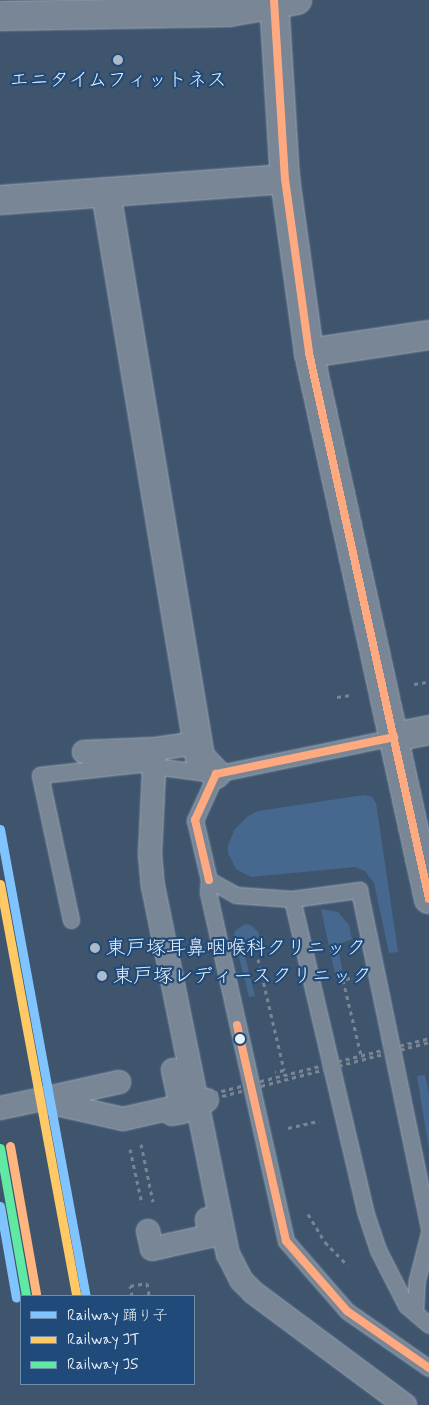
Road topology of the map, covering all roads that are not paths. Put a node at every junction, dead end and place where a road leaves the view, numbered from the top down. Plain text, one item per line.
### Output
1 (281, 1) edge
2 (0, 16) edge
3 (285, 179) junction
4 (106, 193) junction
5 (0, 200) edge
6 (429, 335) edge
7 (309, 353) junction
8 (429, 730) edge
9 (394, 737) junction
10 (198, 743) junction
11 (84, 752) dead end
12 (154, 757) junction
13 (216, 774) junction
14 (420, 826) edge
15 (209, 880) junction
16 (292, 898) junction
17 (429, 899) edge
18 (71, 920) dead end
19 (119, 1082) dead end
20 (40, 1100) junction
21 (0, 1108) edge
22 (190, 1111) junction
23 (203, 1225) dead end
24 (429, 1228) edge
25 (429, 1233) edge
26 (157, 1236) road end
27 (415, 1313) junction
28 (429, 1325) edge
29 (429, 1368) edge
30 (405, 1405) edge

1 - 2 street
1 - 3 street
3 - 4 street
3 - 7 street
4 - 5 street
4 - 10 street
6 - 7 street
7 - 9 street
8 - 9 street
9 - 13 lane
9 - 14 street
10 - 12 street
10 - 13 street
11 - 12 street
12 - 13 lane
12 - 18 lane
12 - 22 street
13 - 15 lane
14 - 17 street
15 - 16 lane
15 - 29 lane
16 - 24 lane
16 - 27 lane
19 - 20 street
20 - 21 street
20 - 22 street
22 - 30 street
23 - 26 street
25 - 27 lane
27 - 28 lane

